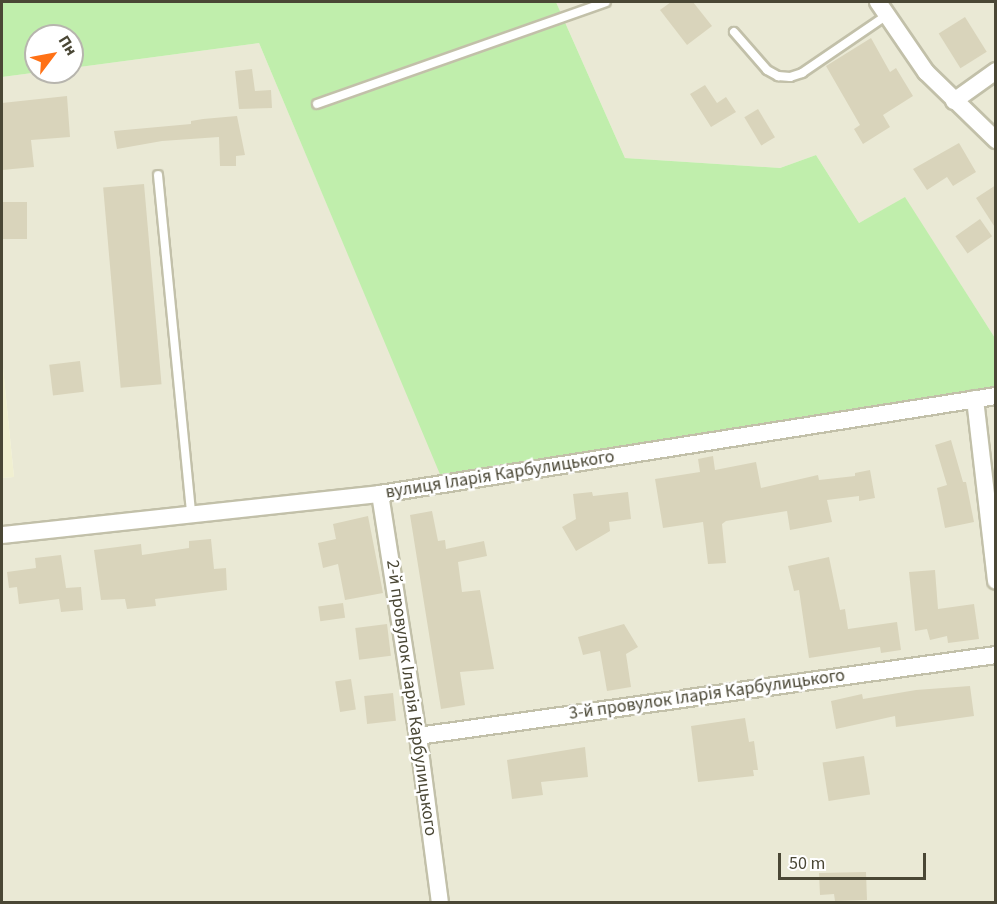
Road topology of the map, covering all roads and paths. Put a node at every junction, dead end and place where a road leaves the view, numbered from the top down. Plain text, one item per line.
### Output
1 (606, 2) edge
2 (882, 8) edge
3 (734, 32) dead end
4 (996, 71) edge
5 (954, 101) junction
6 (317, 104) dead end
7 (996, 140) edge
8 (158, 175) dead end
9 (996, 396) edge
10 (975, 399) junction
11 (380, 494) junction
12 (191, 514) junction
13 (2, 536) edge
14 (996, 581) edge
15 (996, 655) edge
16 (418, 736) junction
17 (440, 903) edge

1 - 6 lane
2 - 3 lane
2 - 5 street
4 - 5 street
5 - 7 street
8 - 12 lane
9 - 10 street, вулиця Іларія Карбулицького
10 - 11 street, вулиця Іларія Карбулицького
10 - 14 street
11 - 12 street, вулиця Іларія Карбулицького
11 - 16 street, 2-й провулок Іларія Карбулицького
12 - 13 street, вулиця Іларія Карбулицького
15 - 16 street, 3-й провулок Іларія Карбулицького
16 - 17 street, 2-й провулок Іларія Карбулицького

